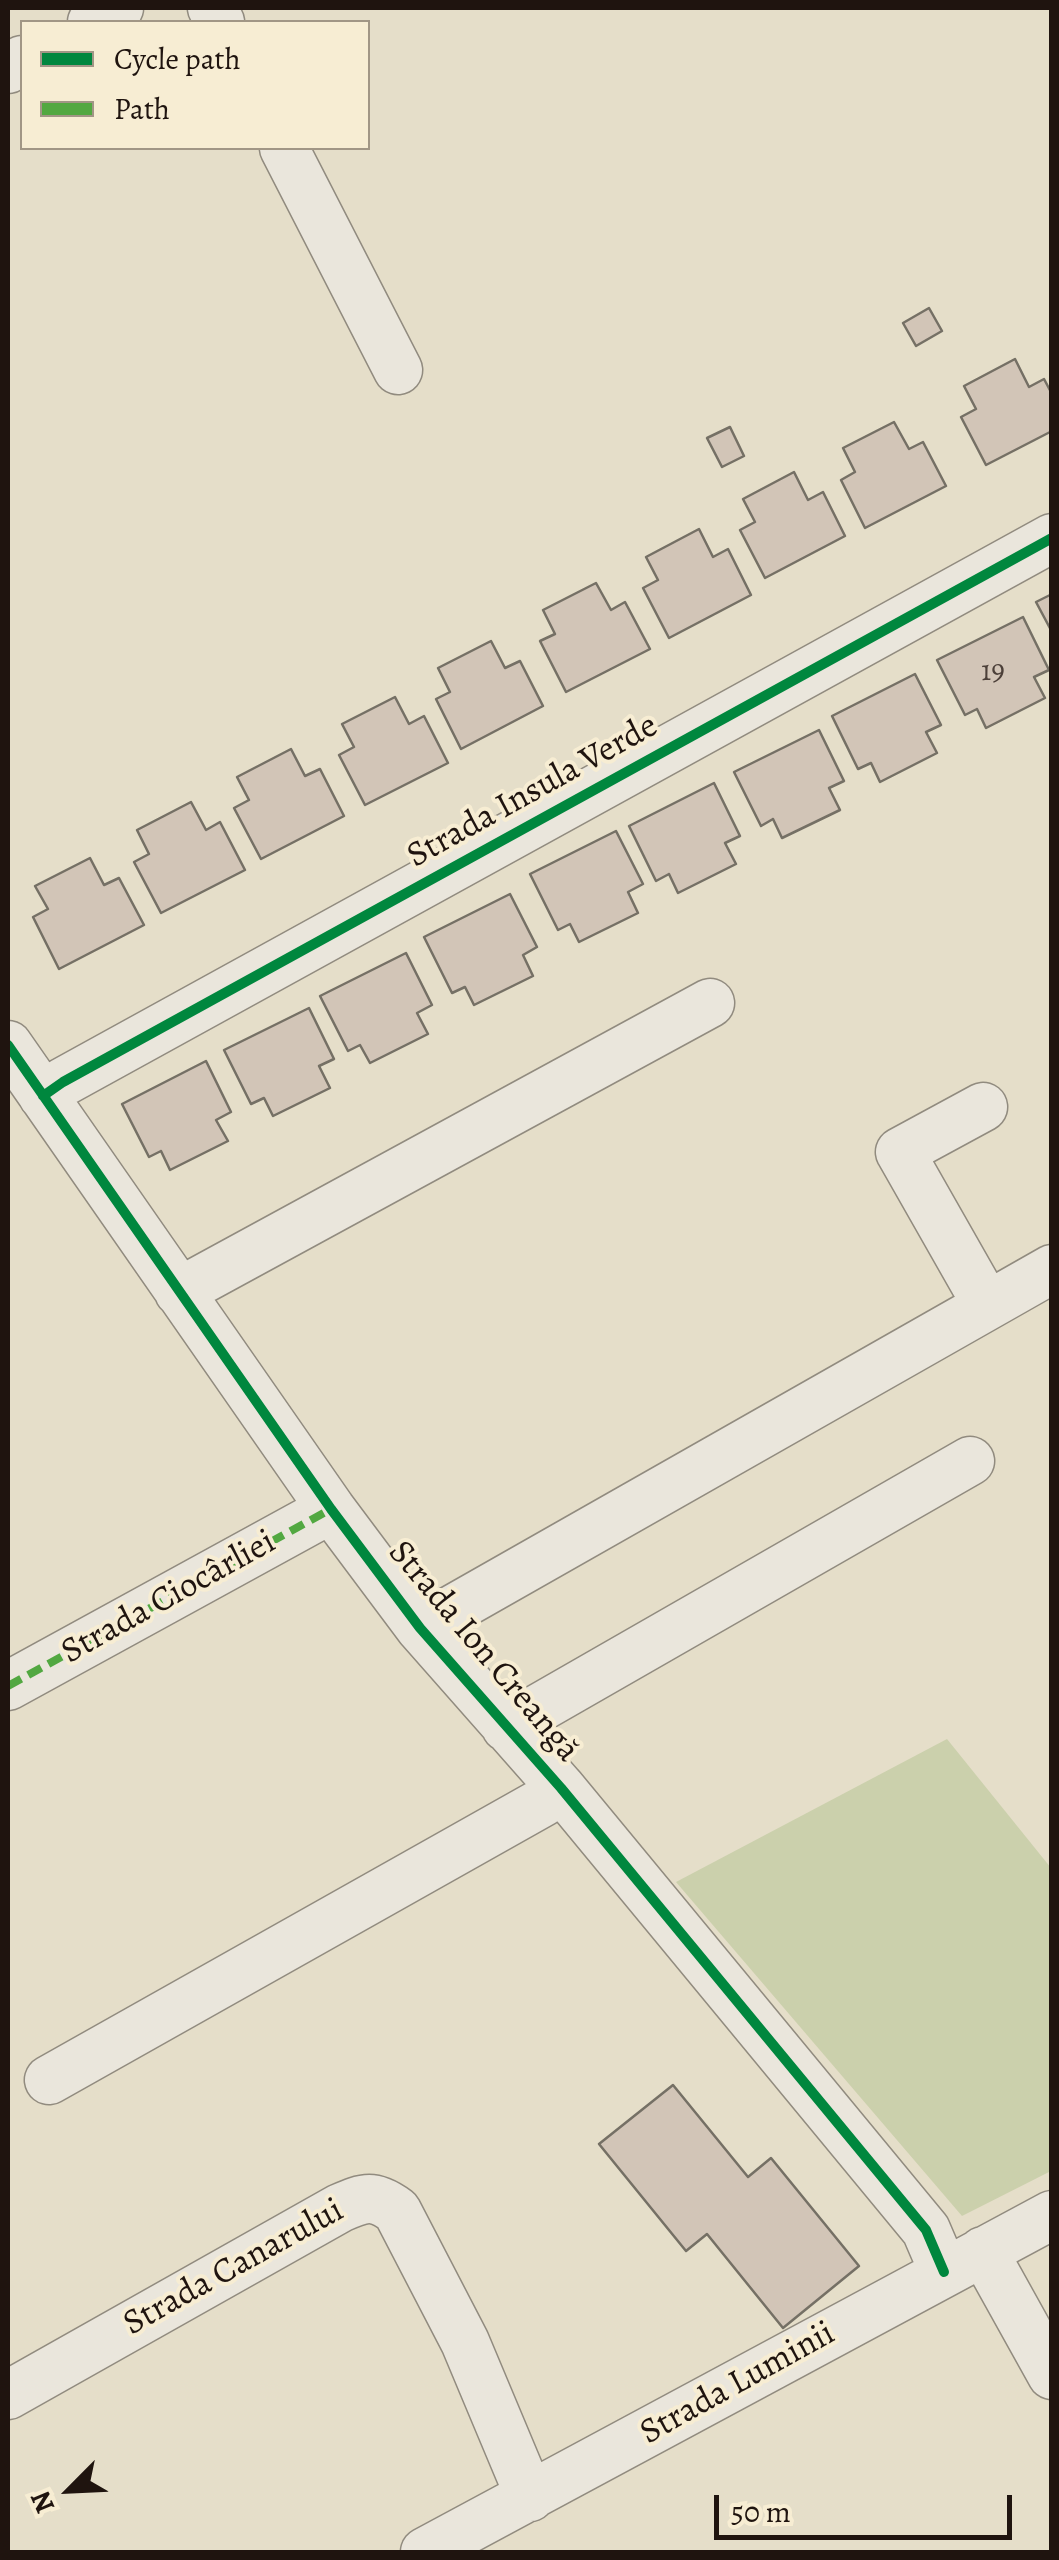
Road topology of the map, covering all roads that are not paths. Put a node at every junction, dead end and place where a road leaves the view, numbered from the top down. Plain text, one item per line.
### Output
1 (119, 8) edge
2 (96, 20) edge
3 (285, 150) edge
4 (398, 370) dead end
5 (1052, 538) edge
6 (710, 1003) dead end
7 (8, 1044) edge
8 (43, 1096) junction
9 (983, 1107) dead end
10 (1052, 1269) edge
11 (180, 1292) junction
12 (987, 1305) junction
13 (970, 1461) dead end
14 (331, 1509) junction
15 (420, 1628) junction
16 (8, 1686) edge
17 (506, 1727) junction
18 (561, 1788) junction
19 (49, 2080) dead end
20 (1052, 2215) edge
21 (964, 2261) junction
22 (1052, 2375) edge
23 (8, 2395) edge
24 (530, 2497) junction
25 (425, 2552) edge

1 - 2 street
3 - 4 street
5 - 8 street, Strada Insula Verde
6 - 11 street
7 - 8 street, Strada Ion Creangă
8 - 11 street, Strada Ion Creangă
9 - 12 street
10 - 12 street
11 - 14 street, Strada Ion Creangă
12 - 15 street
13 - 17 street
14 - 15 street, Strada Ion Creangă
14 - 16 street, Strada Ciocârliei
15 - 17 street, Strada Ion Creangă
17 - 18 street, Strada Ion Creangă
18 - 19 street
18 - 21 street, Strada Ion Creangă
20 - 21 street, Strada Luminii
21 - 22 street, Strada Ion Creangă
21 - 24 street, Strada Luminii
23 - 24 street, Strada Canarului
24 - 25 street, Strada Luminii

